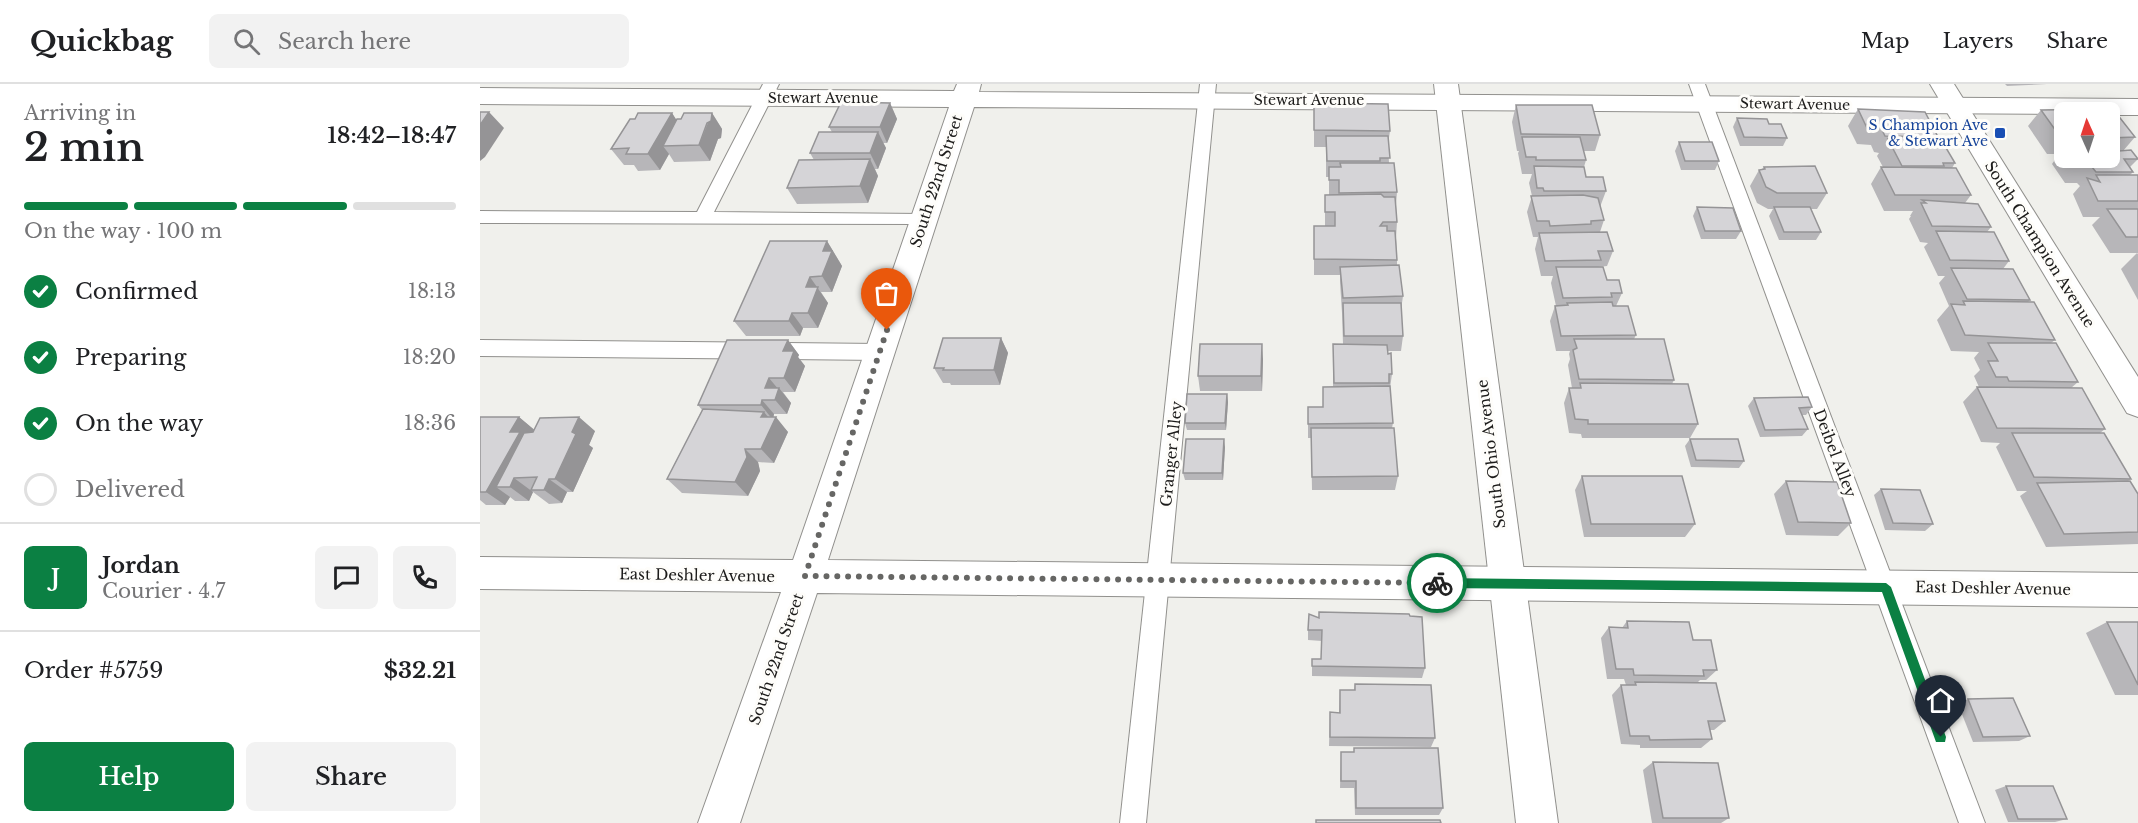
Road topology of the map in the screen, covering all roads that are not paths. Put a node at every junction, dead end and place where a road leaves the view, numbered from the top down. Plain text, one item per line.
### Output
1 (767, 91) edge
2 (966, 92) edge
3 (1207, 92) edge
4 (1447, 92) edge
5 (1700, 94) edge
6 (1948, 95) edge
7 (480, 96) edge
8 (2138, 107) edge
9 (480, 217) edge
10 (702, 219) junction
11 (923, 220) junction
12 (480, 348) edge
13 (880, 352) junction
14 (2138, 404) edge
15 (480, 573) edge
16 (805, 576) junction
17 (1158, 581) junction
18 (1507, 583) junction
19 (1886, 587) junction
20 (2138, 590) edge
21 (719, 823) edge
22 (1133, 823) edge
23 (1537, 823) edge
24 (1972, 823) edge

1 - 2 street, Stewart Avenue
1 - 7 street, Stewart Avenue
1 - 10 lane
2 - 3 street, Stewart Avenue
2 - 11 street, South 22nd Street
3 - 4 street, Stewart Avenue
3 - 17 lane, Granger Alley
4 - 5 street, Stewart Avenue
4 - 18 street, South Ohio Avenue
5 - 6 street, Stewart Avenue
5 - 19 lane, Deibel Alley
6 - 8 street, Stewart Avenue
6 - 14 street, South Champion Avenue
9 - 10 lane
10 - 11 lane
11 - 13 street, South 22nd Street
12 - 13 lane
13 - 16 street, South 22nd Street
15 - 16 street, East Deshler Avenue
16 - 17 street, East Deshler Avenue
16 - 21 street, South 22nd Street
17 - 18 street, East Deshler Avenue
17 - 22 lane, Granger Alley
18 - 19 street, East Deshler Avenue
18 - 23 street, South Ohio Avenue
19 - 20 street, East Deshler Avenue
19 - 24 lane, Deibel Alley

